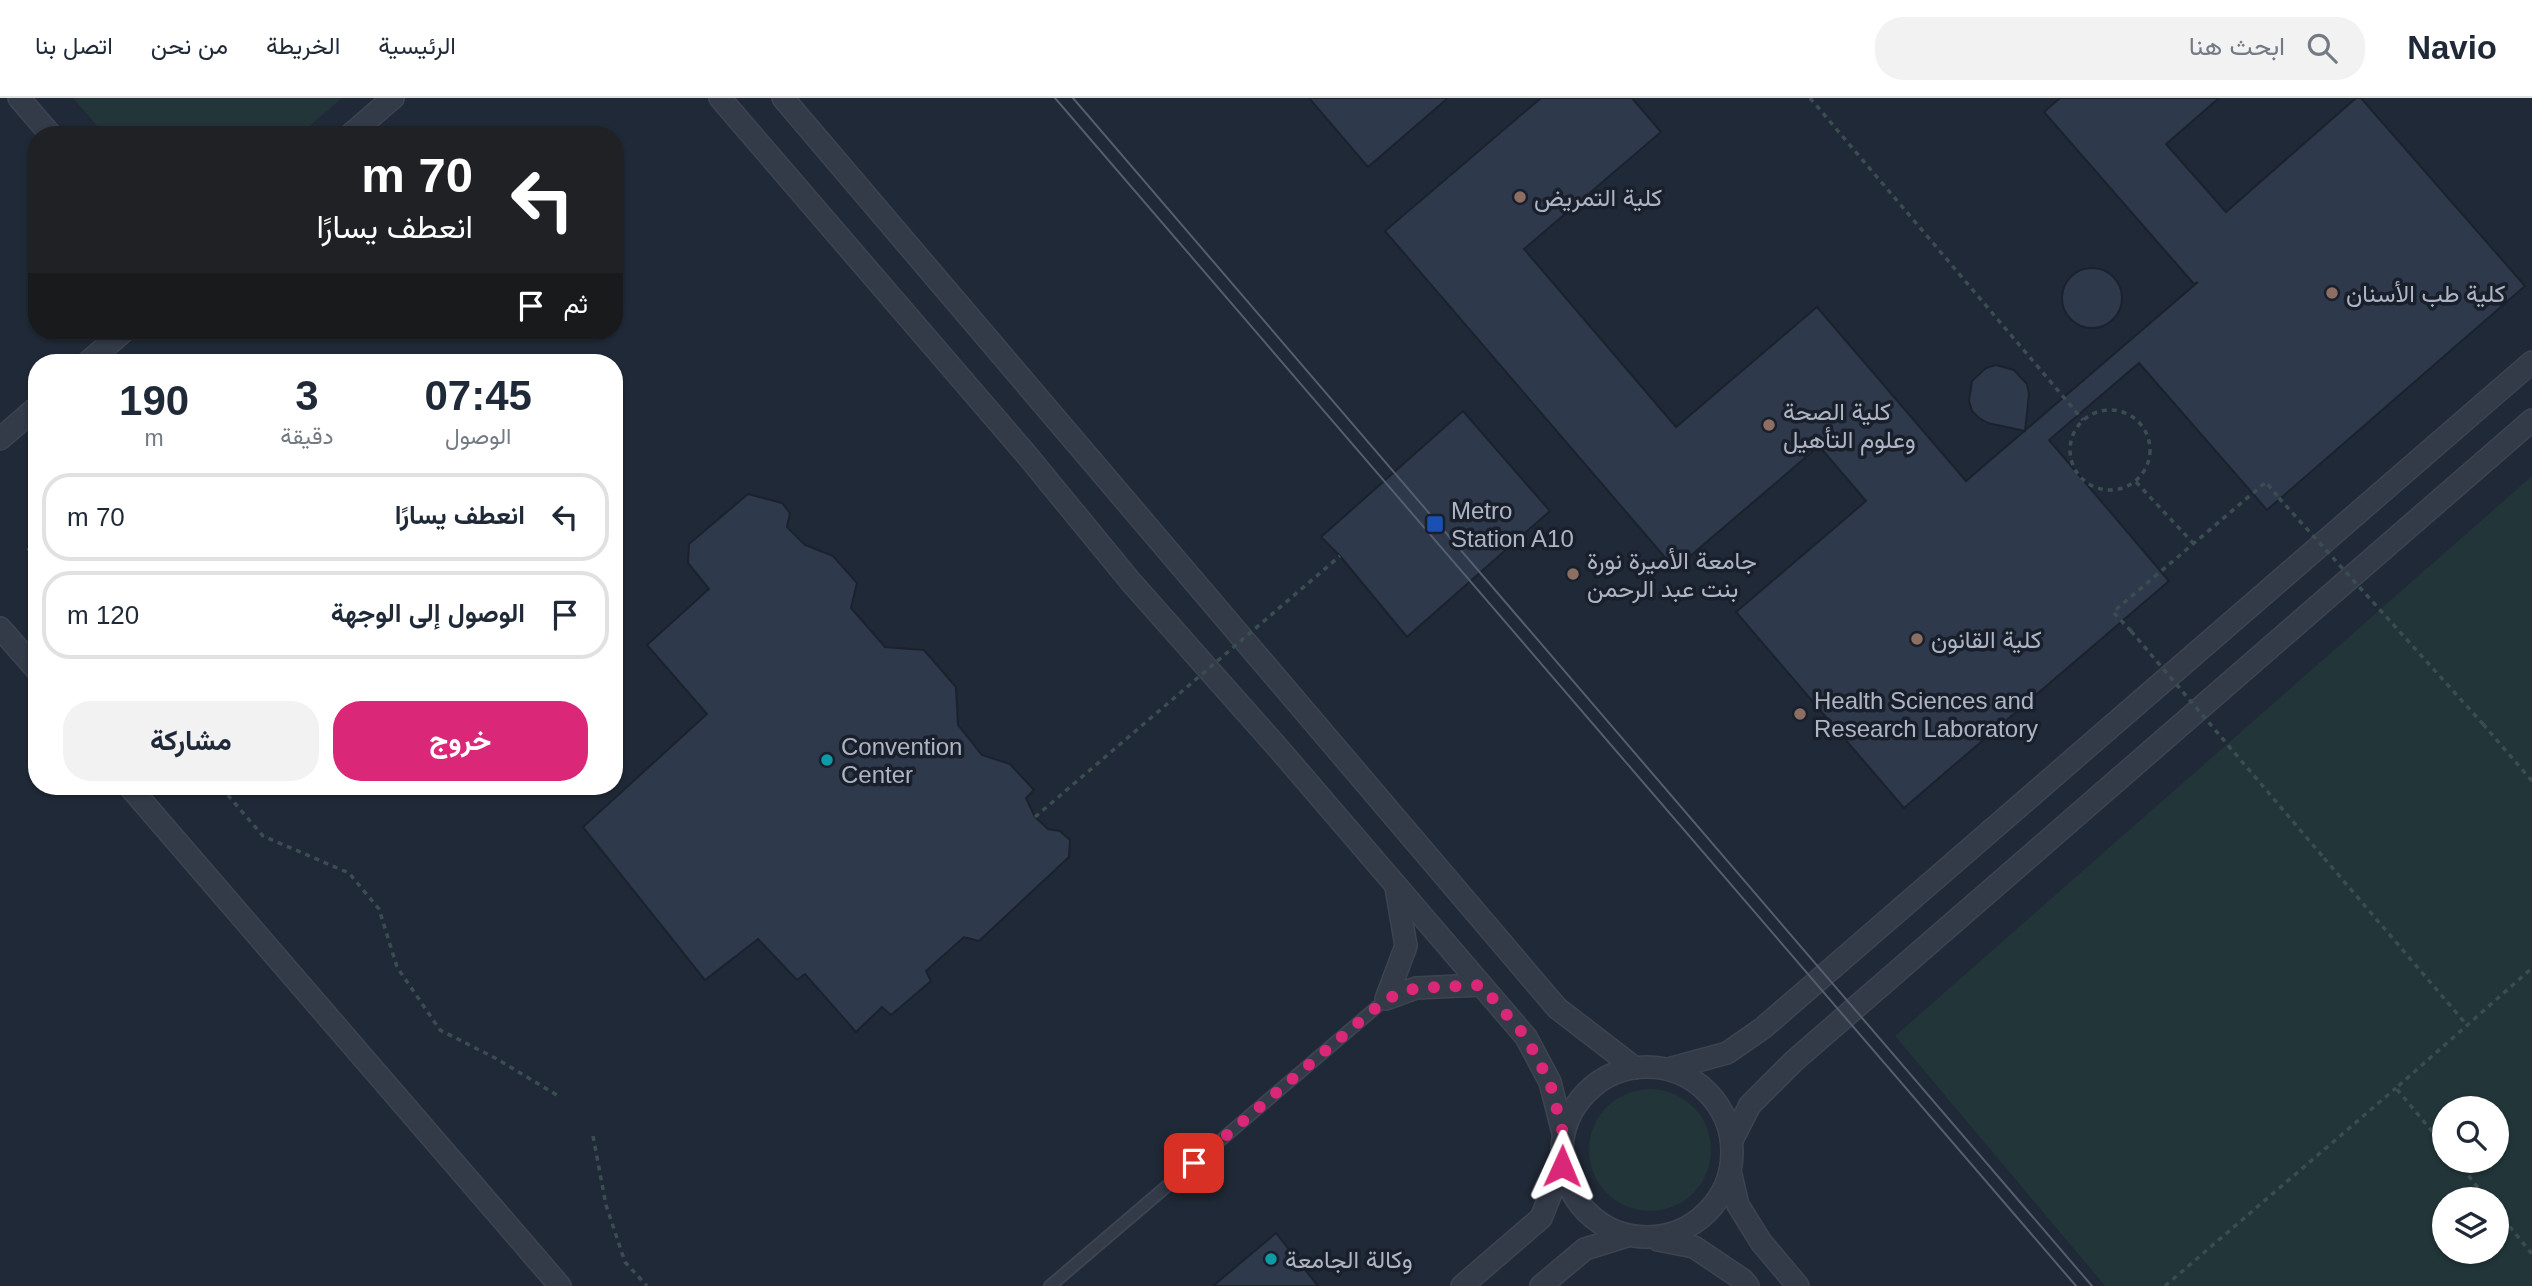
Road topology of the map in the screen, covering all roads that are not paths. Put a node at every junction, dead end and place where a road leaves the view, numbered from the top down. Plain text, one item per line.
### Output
1 (19, 98) edge
2 (393, 98) edge
3 (720, 98) edge
4 (783, 98) edge
5 (43, 126) edge
6 (360, 126) edge
7 (114, 340) edge
8 (97, 354) edge
9 (2532, 362) edge
10 (28, 415) edge
11 (2532, 420) edge
12 (0, 439) edge
13 (0, 628) edge
14 (28, 660) edge
15 (138, 795) edge
16 (1395, 885) junction
17 (1481, 985) junction
18 (1386, 999) junction
19 (1635, 1068) junction
20 (1668, 1069) junction
21 (1563, 1133) junction
22 (1732, 1140) junction
23 (1562, 1166) junction
24 (1730, 1171) junction
25 (1636, 1237) junction
26 (560, 1286) edge
27 (1050, 1286) edge
28 (1462, 1286) edge
29 (1541, 1286) edge
30 (1748, 1286) edge
31 (1798, 1286) edge

1 - 5 street
2 - 6 street
3 - 16 street
4 - 19 street
7 - 8 street
9 - 20 street
10 - 12 street
11 - 22 street
13 - 14 street
15 - 26 street
16 - 17 street
16 - 18 street
17 - 18 street
17 - 21 street
18 - 27 lane
19 - 20 street
19 - 21 street
20 - 22 street
21 - 23 street
22 - 24 street
23 - 25 street
23 - 28 street
24 - 25 street
24 - 31 street
25 - 29 street
25 - 30 street

